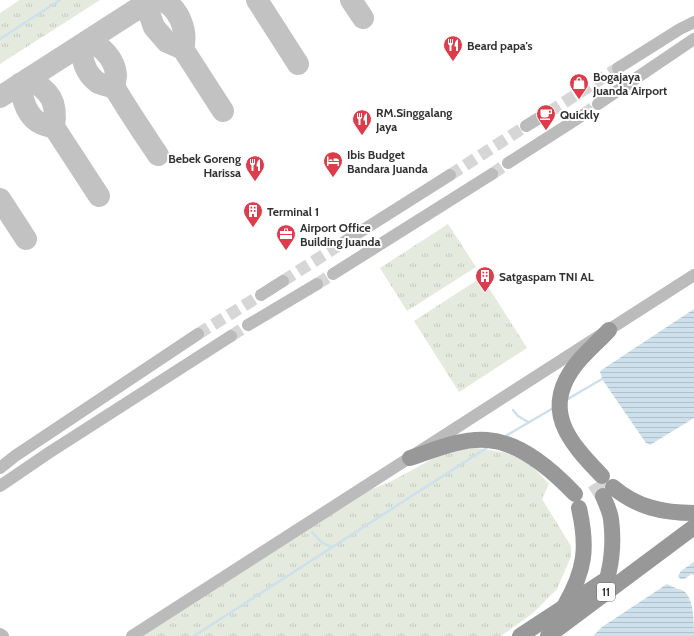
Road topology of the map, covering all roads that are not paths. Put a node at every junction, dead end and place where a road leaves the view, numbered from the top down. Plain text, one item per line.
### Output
1 (694, 22) edge
2 (694, 39) edge
3 (618, 68) tunnel mouth
4 (598, 104) tunnel mouth
5 (549, 112) tunnel mouth
6 (583, 115) tunnel mouth
7 (526, 126) tunnel mouth
8 (508, 163) tunnel mouth
9 (492, 174) tunnel mouth
10 (450, 175) tunnel mouth
11 (344, 242) tunnel mouth
12 (333, 274) tunnel mouth
13 (694, 276) edge
14 (283, 281) tunnel mouth
15 (317, 284) tunnel mouth
16 (261, 295) tunnel mouth
17 (248, 325) tunnel mouth
18 (609, 330) junction
19 (198, 334) tunnel mouth
20 (231, 336) tunnel mouth
21 (50, 452) junction
22 (15, 456) junction
23 (410, 458) junction
24 (0, 468) edge
25 (603, 485) junction
26 (0, 486) edge
27 (694, 513) edge
28 (694, 527) edge
29 (664, 548) junction
30 (608, 579) junction
31 (600, 597) junction
32 (564, 606) junction
33 (0, 634) edge
34 (3, 636) edge
35 (132, 636) edge
36 (520, 636) edge
37 (548, 636) edge

1 - 3 street
2 - 4 street
5 - 7 street
6 - 8 street
9 - 12 street
10 - 11 street
13 - 18 street
14 - 16 street
15 - 17 street
18 - 23 street
18 - 25 highway
19 - 22 street
20 - 21 street
21 - 22 street
21 - 26 street
22 - 24 street
23 - 32 highway
23 - 35 street
25 - 27 highway
25 - 30 highway
28 - 29 highway, 11
29 - 30 highway, 11
29 - 31 highway, 11
30 - 31 highway
30 - 32 highway, 11
31 - 37 highway, 11
32 - 36 highway, 11
33 - 34 street

